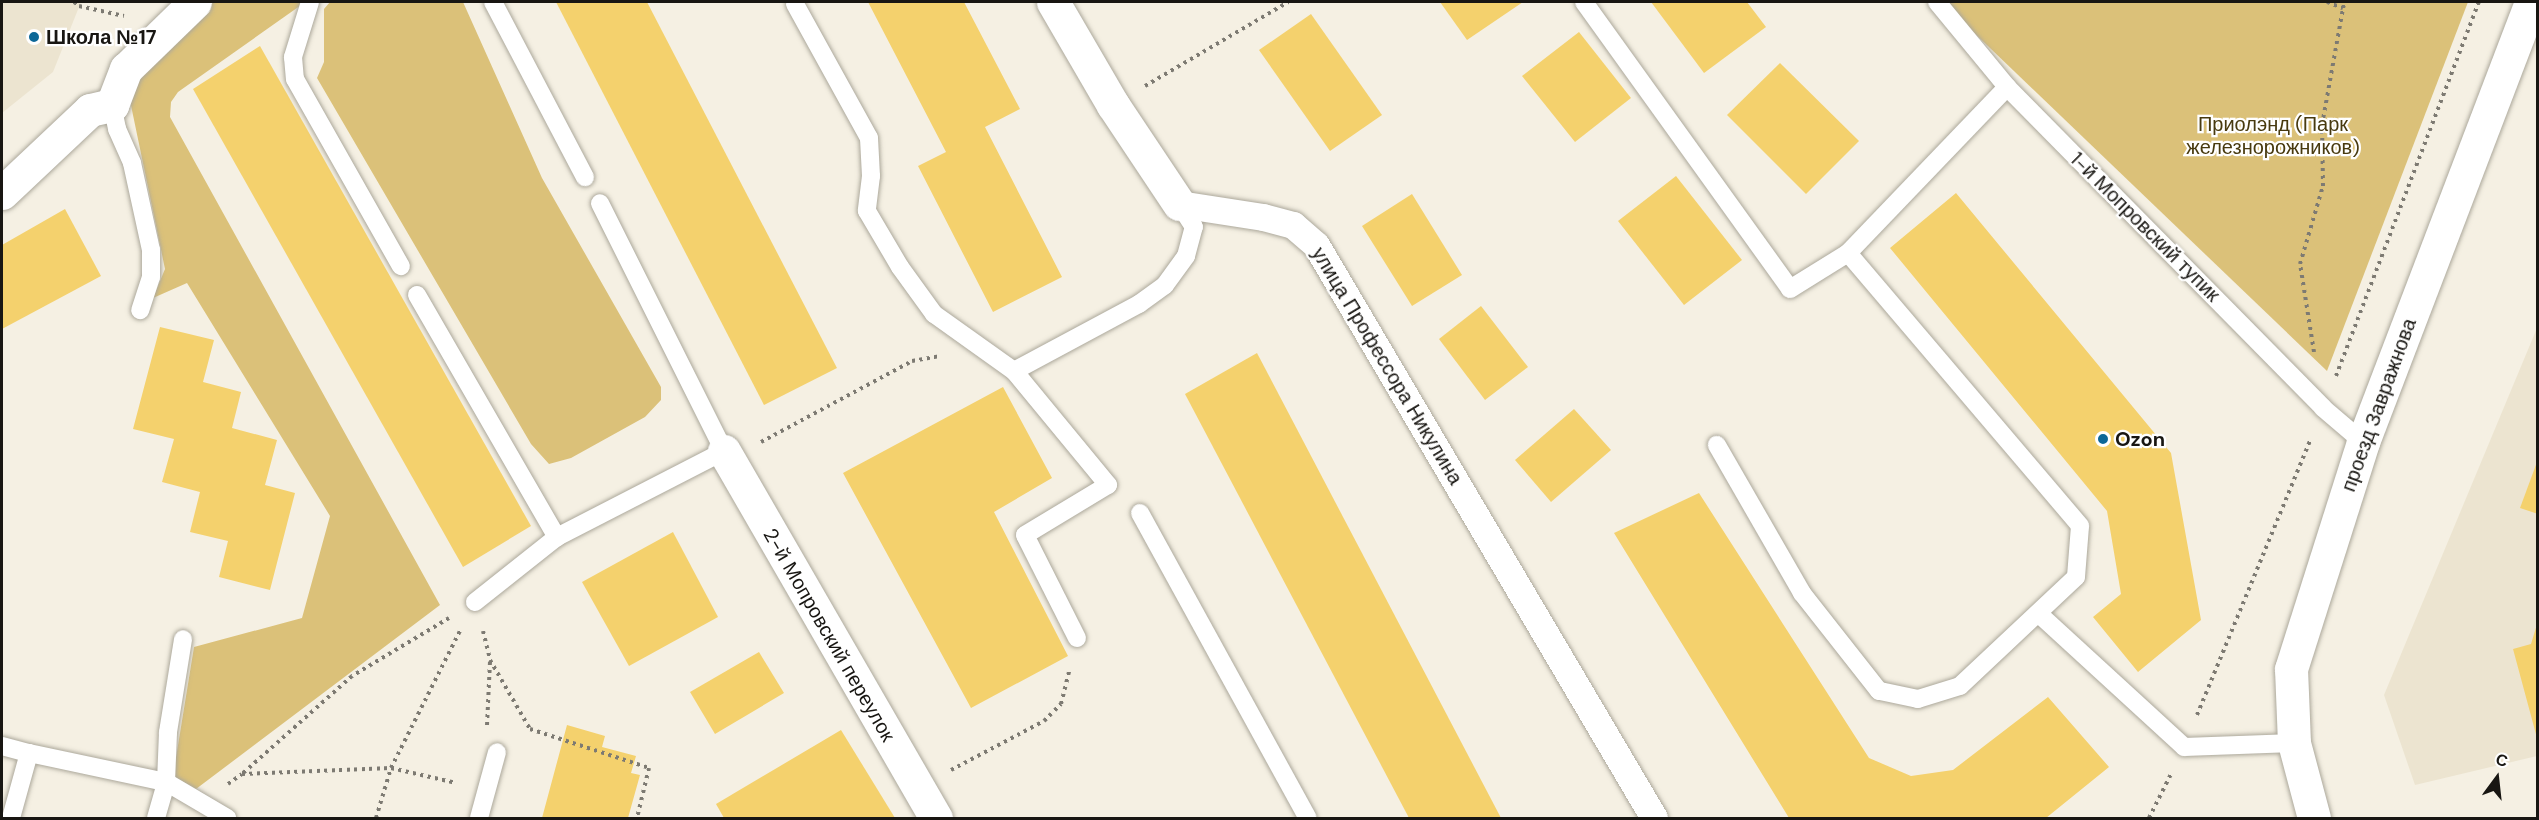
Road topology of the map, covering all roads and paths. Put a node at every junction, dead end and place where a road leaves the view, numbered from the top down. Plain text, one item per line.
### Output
1 (74, 2) edge
2 (195, 2) edge
3 (310, 2) edge
4 (493, 2) edge
5 (1053, 2) edge
6 (1288, 2) edge
7 (1584, 2) edge
8 (1937, 2) edge
9 (2327, 2) edge
10 (2345, 2) edge
11 (2531, 2) edge
12 (795, 4) dead end
13 (79, 6) dead end
14 (2343, 8) junction
15 (2007, 87) junction
16 (112, 105) junction
17 (1113, 105) junction
18 (585, 177) dead end
19 (2, 193) edge
20 (600, 203) dead end
21 (1179, 204) junction
22 (1848, 253) junction
23 (401, 266) dead end
24 (417, 295) dead end
25 (140, 310) dead end
26 (980, 348) junction
27 (1014, 371) junction
28 (2324, 408) junction
29 (2362, 442) junction
30 (1717, 445) dead end
31 (726, 455) junction
32 (1140, 513) dead end
33 (557, 537) junction
34 (475, 602) junction
35 (2039, 614) junction
36 (1077, 638) joint
37 (183, 639) dead end
38 (490, 660) junction
39 (2294, 742) junction
40 (2, 747) edge
41 (497, 752) joint
42 (29, 753) junction
43 (391, 768) junction
44 (166, 782) junction
45 (915, 787) junction
46 (487, 791) junction
47 (11, 819) edge
48 (156, 819) edge
49 (227, 819) edge
50 (376, 819) edge
51 (479, 819) edge
52 (637, 819) edge
53 (936, 819) edge
54 (1308, 819) edge
55 (1654, 819) edge
56 (2314, 819) edge

1 - 13 path
2 - 16 street
3 - 23 lane
4 - 18 lane
5 - 17 street
6 - 17 path
7 - 22 lane
8 - 15 lane, 1-й Мопровский тупик
9 - 14 path
10 - 14 path
11 - 29 street, проезд Завражнова
12 - 26 lane
14 - 28 path
15 - 22 lane
15 - 28 lane, 1-й Мопровский тупик
16 - 19 street
16 - 25 lane
17 - 21 street
20 - 31 lane
21 - 27 lane
21 - 55 street, улица Профессора Никулина
22 - 35 lane
24 - 33 lane
26 - 27 lane
26 - 31 path
27 - 36 lane
28 - 29 lane, 1-й Мопровский тупик
29 - 39 street, проезд Завражнова
30 - 35 lane
31 - 33 lane
31 - 45 street, 2-й Мопровский переулок
32 - 54 lane
33 - 34 lane
34 - 38 path
34 - 43 path
34 - 43 path
35 - 39 lane
36 - 45 path
37 - 44 lane
38 - 41 path
38 - 52 path
39 - 56 street, проезд Завражнова
40 - 42 lane
41 - 46 lane
42 - 44 lane
42 - 47 lane
43 - 46 path
43 - 50 path
44 - 48 lane
44 - 49 lane
45 - 53 street, 2-й Мопровский переулок
46 - 51 lane

